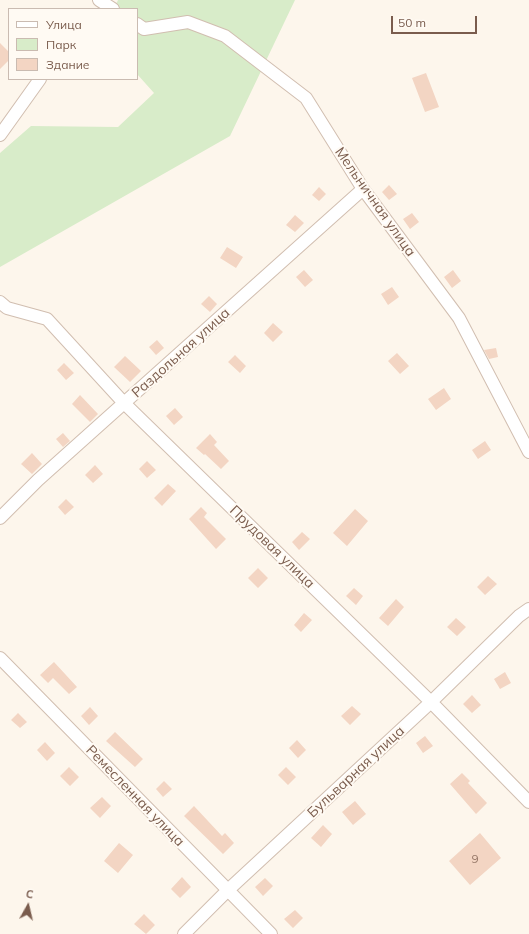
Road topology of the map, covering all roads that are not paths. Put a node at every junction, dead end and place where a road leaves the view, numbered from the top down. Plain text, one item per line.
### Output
1 (138, 25) edge
2 (39, 80) edge
3 (0, 135) edge
4 (363, 189) junction
5 (4, 305) edge
6 (124, 403) junction
7 (529, 452) edge
8 (0, 518) edge
9 (529, 609) edge
10 (0, 658) edge
11 (431, 702) junction
12 (529, 802) edge
13 (228, 890) junction
14 (184, 934) edge
15 (270, 934) edge

1 - 4 street, Мельничная улица
2 - 3 street
4 - 6 street, Раздольная улица
4 - 7 street, Мельничная улица
5 - 6 street, Прудовая улица
6 - 8 street, Раздольная улица
6 - 11 street, Прудовая улица
9 - 11 street, Бульварная улица
10 - 13 street, Ремесленная улица
11 - 12 street, Прудовая улица
11 - 13 street, Бульварная улица
13 - 14 street, Бульварная улица
13 - 15 street, Ремесленная улица

